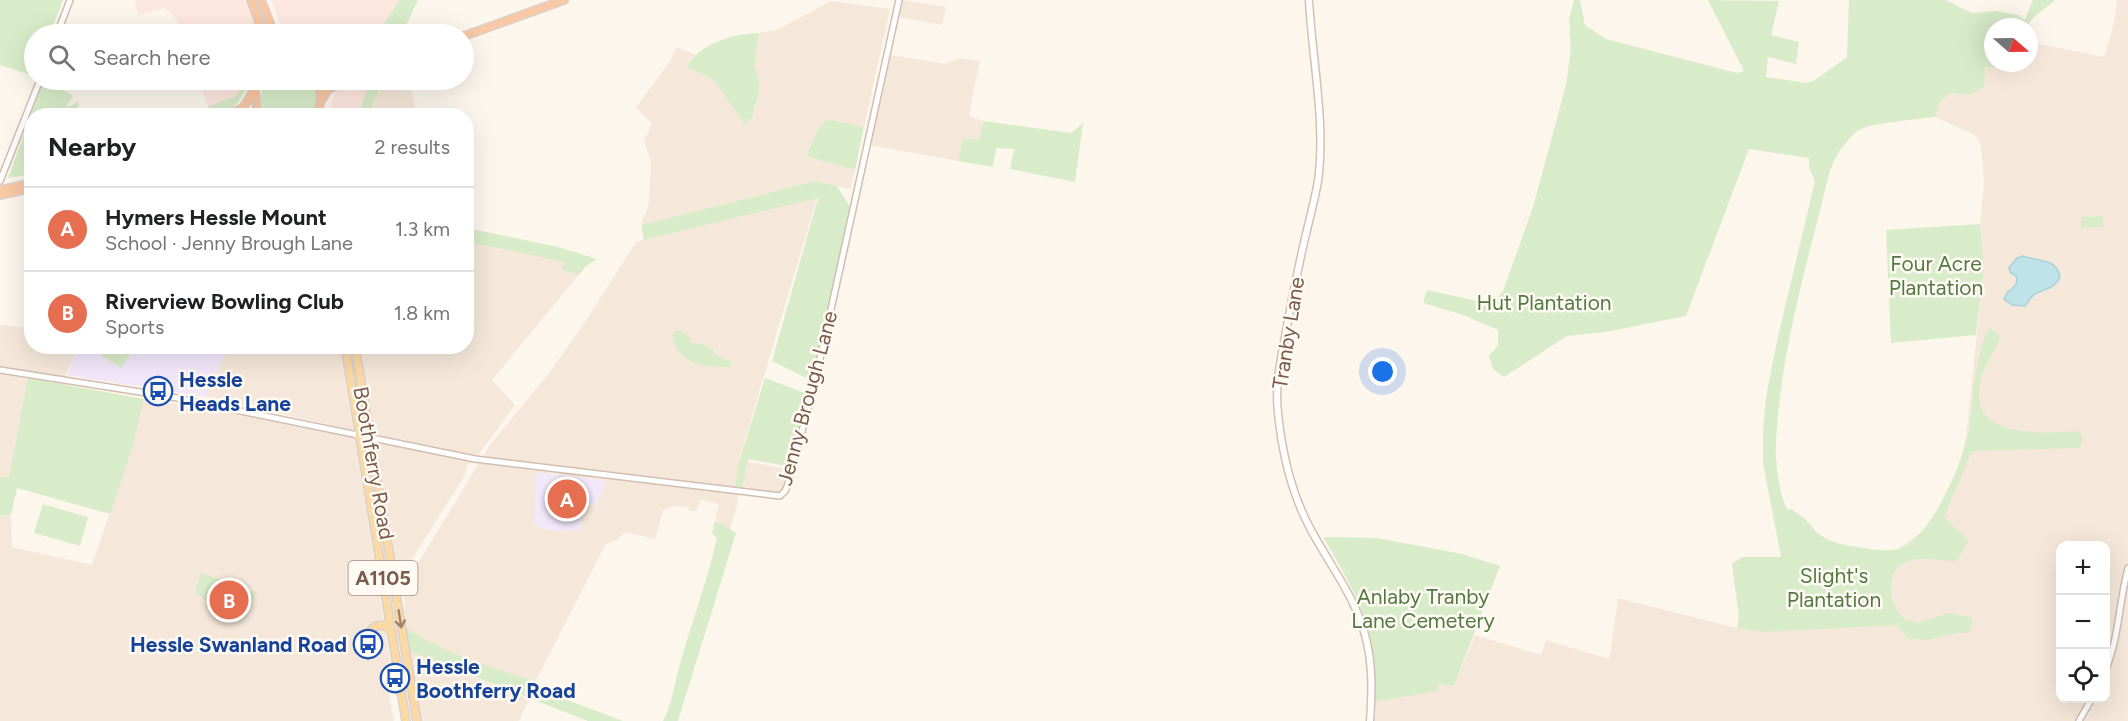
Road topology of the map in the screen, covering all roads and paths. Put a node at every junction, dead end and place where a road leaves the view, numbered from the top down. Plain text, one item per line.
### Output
1 (70, 0) edge
2 (251, 0) edge
3 (261, 0) edge
4 (564, 0) edge
5 (899, 0) edge
6 (1309, 0) edge
7 (61, 24) edge
8 (259, 24) edge
9 (270, 24) edge
10 (474, 32) edge
11 (36, 90) edge
12 (253, 90) edge
13 (257, 90) edge
14 (320, 90) edge
15 (328, 90) edge
16 (29, 108) edge
17 (243, 108) edge
18 (257, 108) edge
19 (318, 108) edge
20 (319, 108) edge
21 (24, 120) edge
22 (0, 181) edge
23 (24, 186) edge
24 (24, 189) edge
25 (0, 190) edge
26 (15, 190) junction
27 (0, 195) edge
28 (346, 354) edge
29 (356, 354) edge
30 (0, 370) edge
31 (359, 436) junction
32 (369, 437) junction
33 (2128, 568) edge
34 (372, 629) dead end
35 (392, 633) junction
36 (2110, 657) edge
37 (2090, 703) edge
38 (406, 721) edge
39 (417, 721) edge
40 (1370, 721) edge
41 (2079, 721) edge

1 - 7 street
2 - 8 highway
3 - 9 highway
4 - 10 highway
5 - 32 street, Jenny Brough Lane
6 - 40 main road, Tranby Lane
11 - 16 street
12 - 17 highway
13 - 18 highway
14 - 19 highway
15 - 20 highway
21 - 22 street
23 - 26 highway
24 - 26 highway
25 - 26 highway
26 - 27 highway
28 - 31 main road, Boothferry Road / A1105
29 - 32 main road, Boothferry Road / A1105
30 - 31 street
31 - 32 street
31 - 35 main road, Boothferry Road / A1105
32 -> 39 main road, Boothferry Road / A1105
33 - 36 street
34 - 35 main road
35 - 38 main road, Boothferry Road / A1105
37 - 41 street

